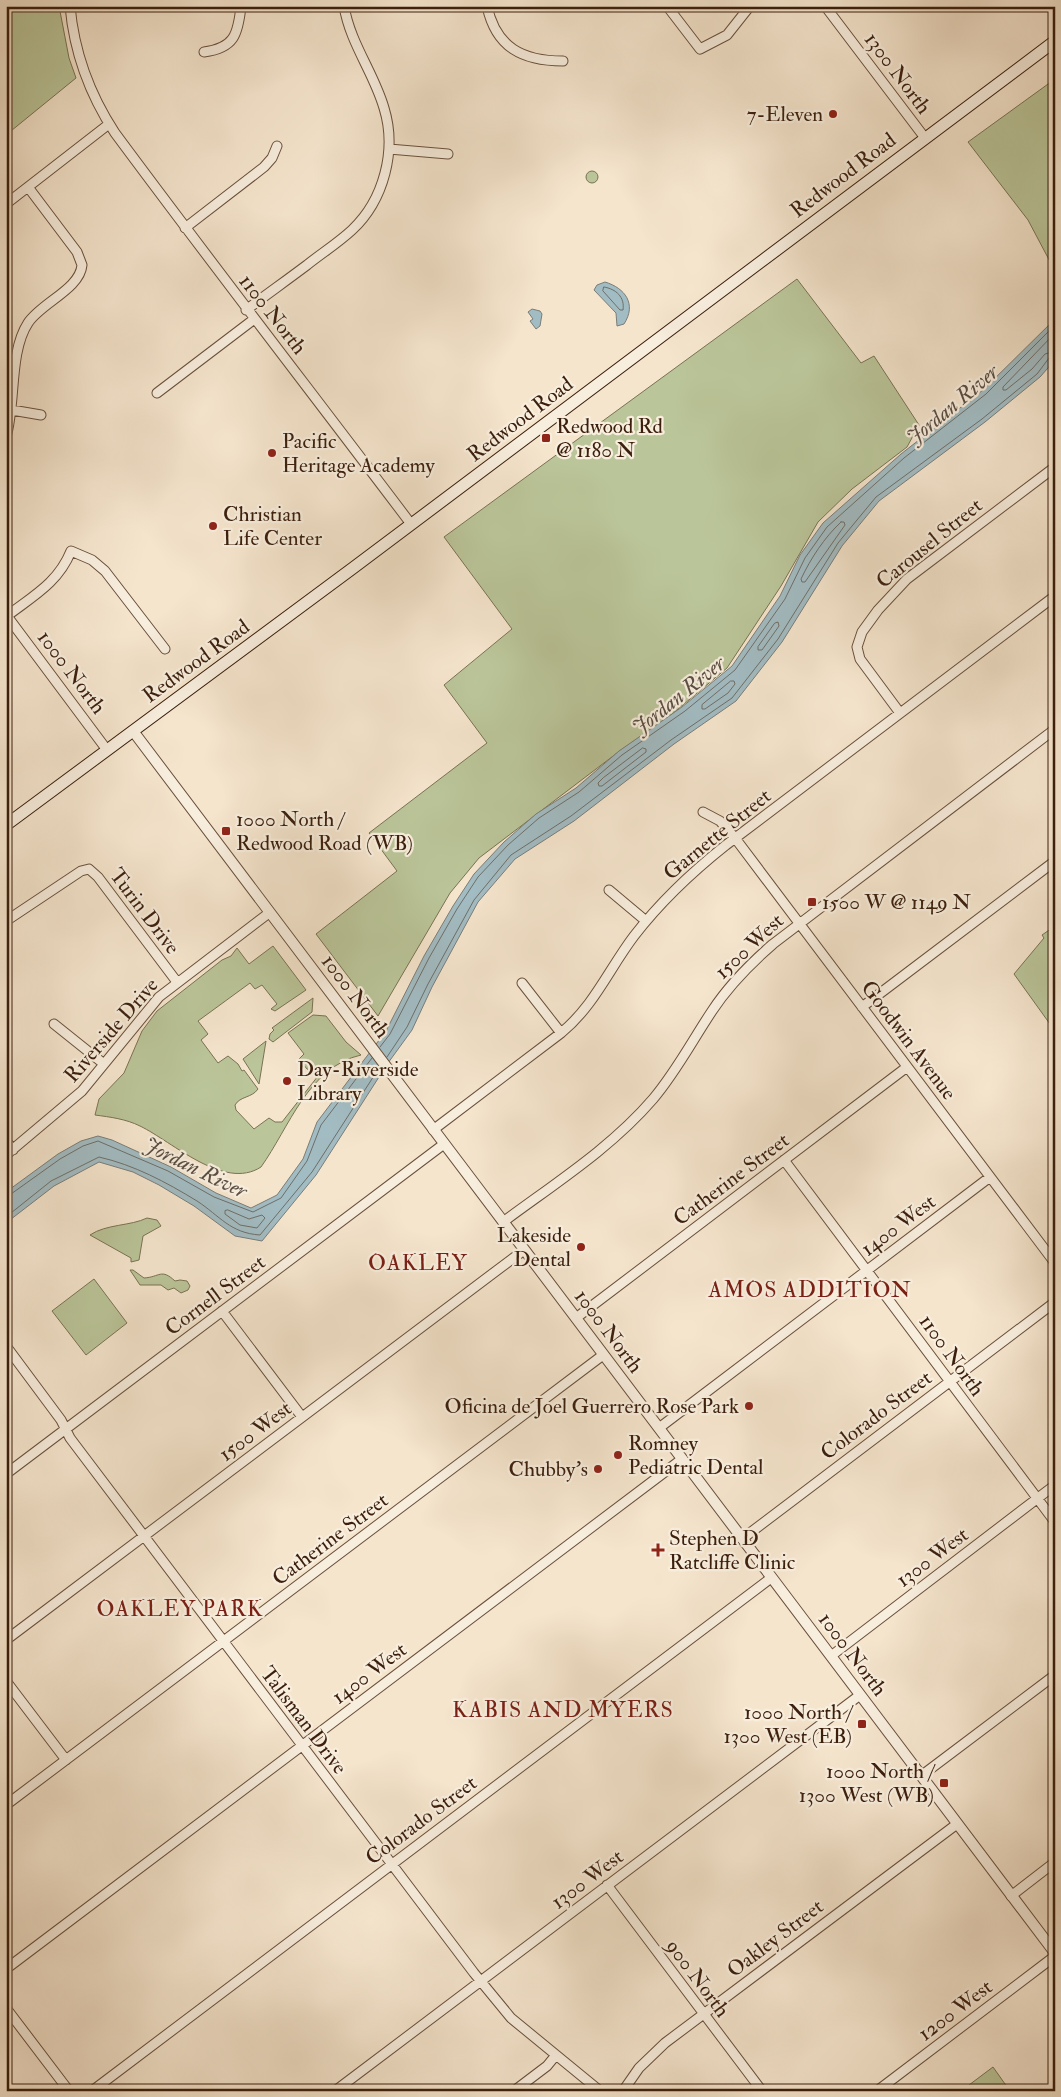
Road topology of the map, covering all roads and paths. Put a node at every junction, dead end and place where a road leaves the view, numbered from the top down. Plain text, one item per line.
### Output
1 (70, 6) edge
2 (241, 6) edge
3 (344, 6) edge
4 (487, 6) edge
5 (667, 6) edge
6 (750, 6) edge
7 (825, 6) edge
8 (1055, 41) edge
9 (204, 52) dead end
10 (562, 61) dead end
11 (109, 124) junction
12 (924, 138) junction
13 (277, 146) dead end
14 (389, 149) junction
15 (448, 154) dead end
16 (28, 187) junction
17 (6, 204) edge
18 (185, 228) junction
19 (246, 310) junction
20 (253, 320) junction
21 (157, 393) dead end
22 (8, 409) edge
23 (41, 415) dead end
24 (6, 437) edge
25 (1055, 466) edge
26 (411, 524) junction
27 (1055, 596) edge
28 (7, 616) edge
29 (164, 649) dead end
30 (900, 714) junction
31 (1055, 729) edge
32 (133, 732) junction
33 (107, 750) junction
34 (703, 812) dead end
35 (6, 825) edge
36 (735, 838) junction
37 (1055, 861) edge
38 (609, 890) dead end
39 (269, 913) junction
40 (6, 921) edge
41 (646, 921) junction
42 (799, 923) junction
43 (177, 982) junction
44 (522, 983) dead end
45 (862, 1007) junction
46 (54, 1024) dead end
47 (561, 1033) junction
48 (104, 1064) junction
49 (907, 1067) junction
50 (433, 1130) junction
51 (6, 1141) edge
52 (444, 1144) junction
53 (10, 1153) edge
54 (784, 1160) junction
55 (990, 1177) junction
56 (503, 1222) junction
57 (524, 1250) junction
58 (1055, 1263) edge
59 (867, 1270) junction
60 (1055, 1302) edge
61 (222, 1311) junction
62 (576, 1318) junction
63 (6, 1346) edge
64 (603, 1355) junction
65 (950, 1381) junction
66 (302, 1417) junction
67 (659, 1428) junction
68 (66, 1429) junction
69 (682, 1459) junction
70 (6, 1474) edge
71 (1055, 1485) edge
72 (1037, 1498) junction
73 (1055, 1522) edge
74 (144, 1536) junction
75 (742, 1539) junction
76 (771, 1578) junction
77 (6, 1640) edge
78 (223, 1642) junction
79 (830, 1656) junction
80 (1055, 1676) edge
81 (6, 1681) edge
82 (860, 1695) junction
83 (302, 1746) junction
84 (66, 1760) junction
85 (922, 1776) junction
86 (6, 1805) edge
87 (957, 1824) junction
88 (1055, 1862) edge
89 (392, 1864) junction
90 (607, 1886) junction
91 (1012, 1896) junction
92 (1055, 1955) edge
93 (6, 1969) edge
94 (480, 1981) junction
95 (6, 2008) edge
96 (704, 2014) junction
97 (556, 2055) junction
98 (880, 2090) edge
99 (69, 2091) edge
100 (92, 2091) edge
101 (335, 2091) edge
102 (514, 2091) edge
103 (600, 2091) edge
104 (624, 2091) edge
105 (762, 2091) edge

1 - 11 street, 1100 North
2 - 9 street
3 - 14 street
4 - 10 street
5 - 6 street
7 - 12 street, 1300 North
8 - 12 main road, Redwood Road
11 - 16 street
11 - 18 street, 1100 North
12 - 26 main road, Redwood Road
13 - 18 street
14 - 15 street
14 - 19 street
16 - 17 street
16 - 22 street
18 - 19 street, 1100 North
19 - 20 street, 1100 North
20 - 21 street
20 - 26 street, 1100 North
22 - 23 street
22 - 24 street
25 - 30 street, Carousel Street
26 - 32 main road, Redwood Road
27 - 30 street, Garnette Street
28 - 29 street
28 - 33 street, 1000 North
30 - 36 street, Garnette Street
31 - 42 street, 1500 West
32 - 33 main road, Redwood Road
32 - 39 street, 1000 North
33 - 35 main road, Redwood Road
34 - 36 street, Goodwin Avenue
36 - 41 street, Garnette Street
36 - 42 street, Goodwin Avenue
37 - 45 street
38 - 41 street
39 - 43 street, Riverside Drive
39 - 50 street, 1000 North
40 - 43 street, Turin Drive
41 - 47 street, Garnette Street
42 - 45 street, Goodwin Avenue
42 - 56 street, 1500 West
43 - 48 street, Riverside Drive
44 - 47 street
45 - 49 street, Goodwin Avenue
46 - 48 street
47 - 50 street, Garnette Street
48 - 53 street, Riverside Drive
49 - 54 street, Catherine Street
49 - 55 street, Goodwin Avenue
50 - 52 street, 1000 North
51 - 53 street
52 - 56 street, 1000 North
52 - 61 street, Cornell Street
54 - 59 street, 1100 North
54 - 62 street, Catherine Street
55 - 58 street, Goodwin Avenue
55 - 59 street, 1400 West
56 - 57 street, 1000 North
57 - 62 street, 1000 North
57 - 66 street, 1500 West
59 - 65 street, 1100 North
59 - 67 street, 1400 West
60 - 65 street, Colorado Street
61 - 66 street
61 - 68 street, Cornell Street
62 - 64 street, 1000 North
63 - 68 street, Talisman Drive
64 - 67 street, 1000 North
64 - 78 street, Catherine Street
65 - 72 street, 1100 North
65 - 75 street, Colorado Street
66 - 74 street, 1500 West
67 - 69 street, 1000 North
68 - 70 street, Cornell Street
68 - 74 street, Talisman Drive
69 - 75 street, 1000 North
69 - 83 street, 1400 West
71 - 72 street, 1300 West
72 - 73 street, 1100 North
72 - 79 street, 1300 West
74 - 77 street, 1500 West
74 - 78 street, Talisman Drive
75 - 76 street, 1000 North
76 - 79 street, 1000 North
76 - 89 street, Colorado Street
78 - 83 street, Talisman Drive
78 - 84 street, Catherine Street
79 - 82 street, 1000 North
80 - 85 street
81 - 84 street
82 - 85 street, 1000 North
82 - 90 street, 1300 West
83 - 89 street, Talisman Drive
83 - 93 street, 1400 West
84 - 86 street, Catherine Street
85 - 87 street, 1000 North
87 - 91 street, 1000 North
87 - 96 street, Oakley Street
88 - 91 street
89 - 94 street, Talisman Drive
89 - 100 street, Colorado Street
90 - 94 street, 1300 West
90 - 96 street, 900 North
91 - 92 street, 1000 North
92 - 98 street, 1200 West
94 - 97 street, Talisman Drive
94 - 101 street, 1300 West
95 - 99 street
96 - 104 street, Oakley Street
96 - 105 street, 900 North
97 - 102 street
97 - 103 street, Talisman Drive

